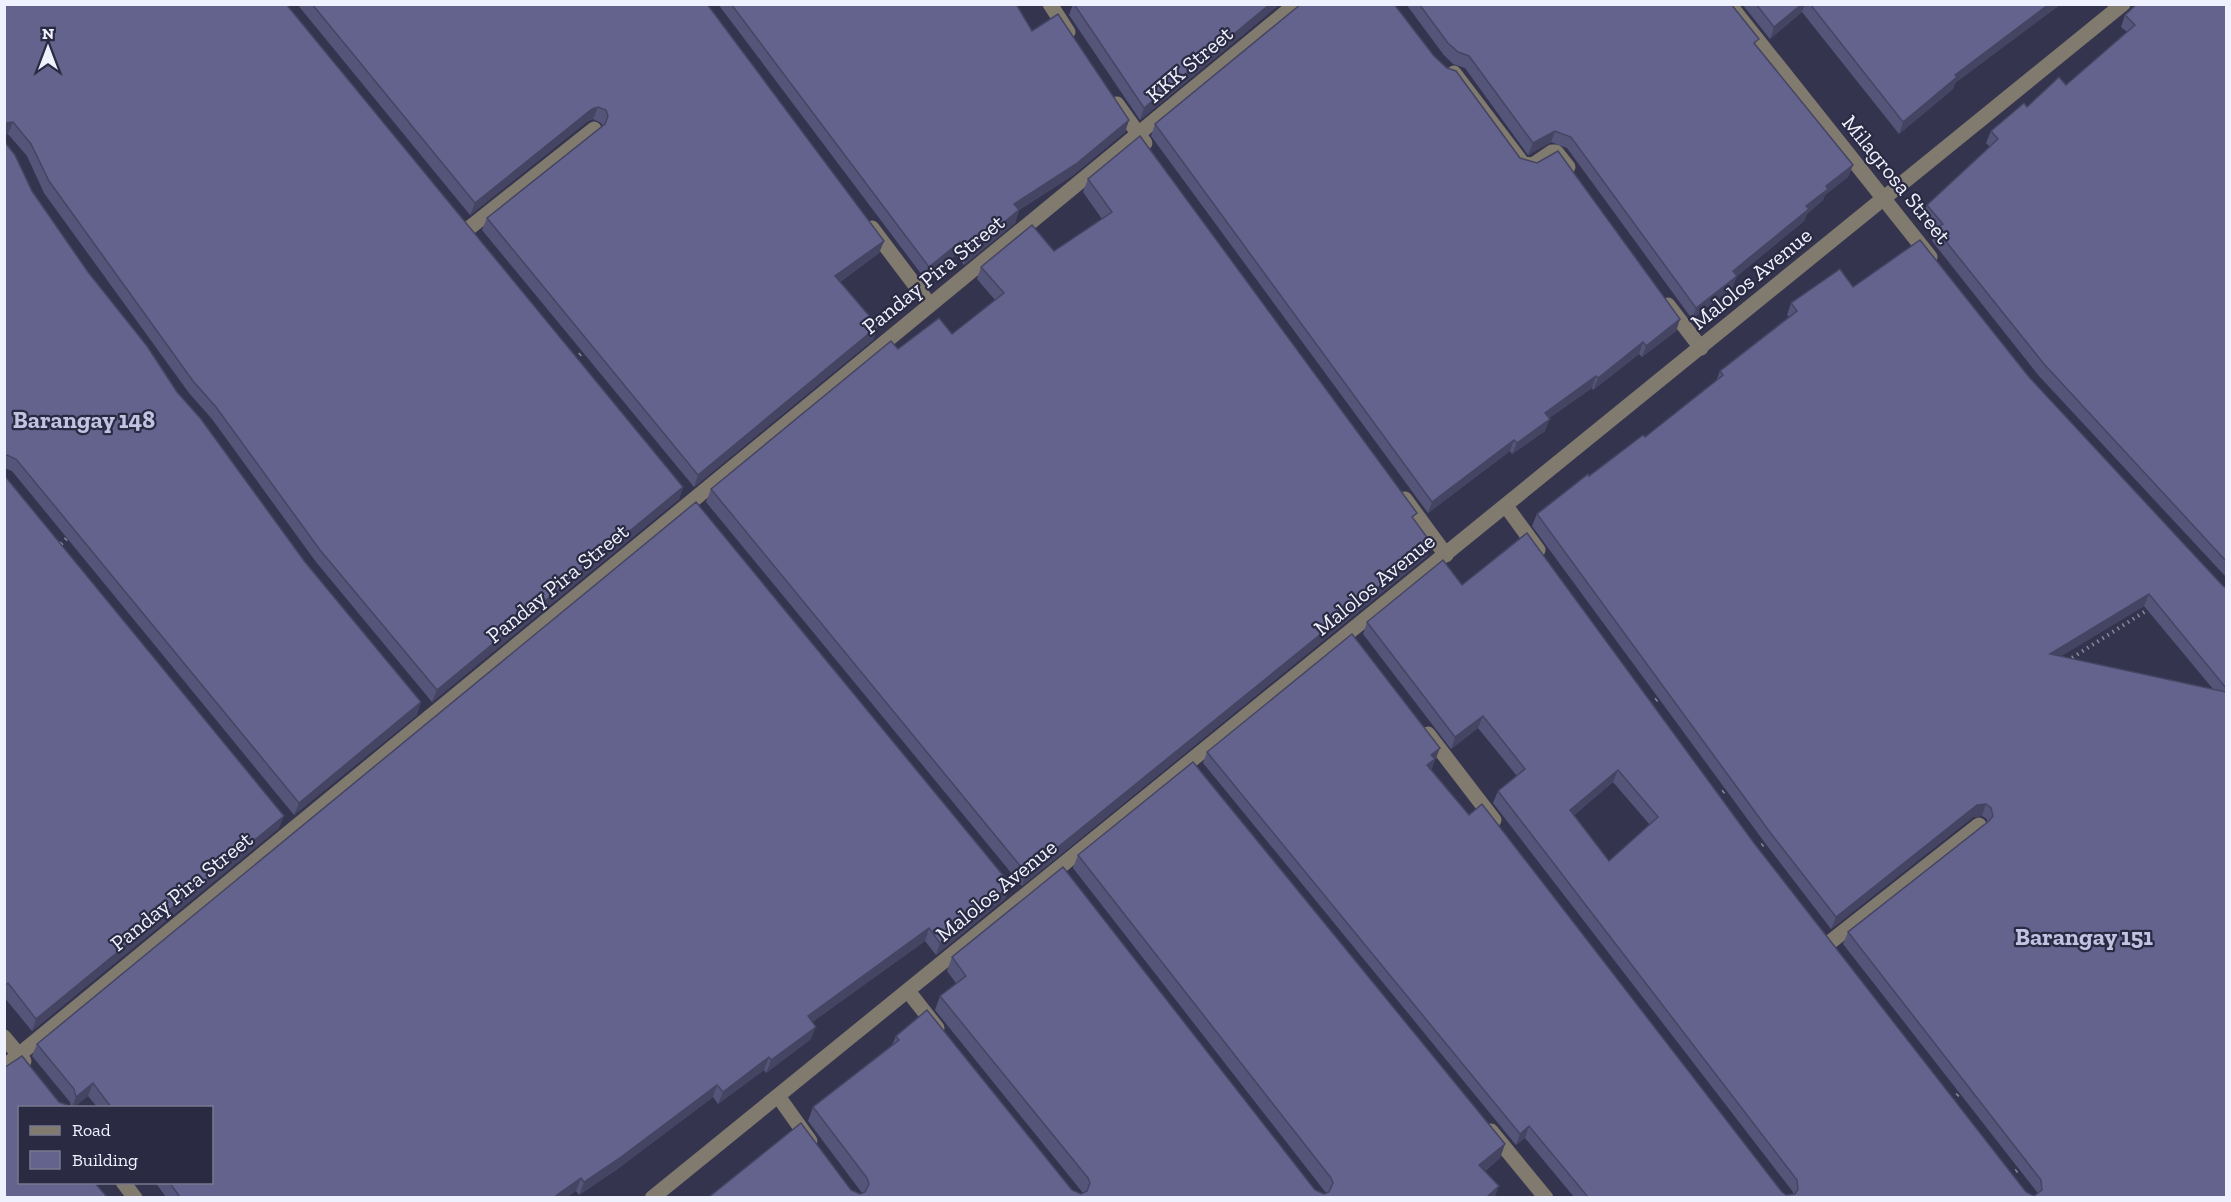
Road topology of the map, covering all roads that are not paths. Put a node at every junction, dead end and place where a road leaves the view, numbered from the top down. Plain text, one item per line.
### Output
1 (1050, 4) edge
2 (1296, 4) edge
3 (1730, 4) edge
4 (2124, 4) edge
5 (1075, 42) edge
6 (1442, 66) edge
7 (1107, 88) edge
8 (594, 129) edge
9 (1138, 135) junction
10 (1153, 154) edge
11 (1580, 185) edge
12 (1883, 199) junction
13 (861, 214) edge
14 (468, 229) edge
15 (1943, 272) edge
16 (1658, 291) edge
17 (930, 305) junction
18 (1701, 348) junction
19 (1398, 489) edge
20 (1506, 506) junction
21 (1446, 555) junction
22 (1548, 562) edge
23 (1416, 719) edge
24 (1979, 825) dead end
25 (1503, 831) edge
26 (1060, 867) junction
27 (1071, 882) edge
28 (1829, 942) edge
29 (908, 991) junction
30 (4, 1037) edge
31 (947, 1040) edge
32 (18, 1054) junction
33 (4, 1066) edge
34 (33, 1072) edge
35 (778, 1096) junction
36 (1479, 1116) edge
37 (820, 1154) edge
38 (125, 1184) edge
39 (135, 1197) edge
40 (652, 1197) edge
41 (1546, 1197) edge

1 - 5 street
2 - 9 street, KKK Street
3 - 12 street, Milagrosa Street
4 - 12 street, Malolos Avenue
6 - 11 street
7 - 9 street
8 - 14 street
9 - 10 street
9 - 17 street, Panday Pira Street
12 - 15 street, Milagrosa Street
12 - 18 street, Malolos Avenue
13 - 17 street
16 - 18 street
17 - 32 street, Panday Pira Street
18 - 20 street, Malolos Avenue
19 - 21 street
20 - 21 street, Malolos Avenue
20 - 22 street
21 - 26 street, Malolos Avenue
23 - 25 street
24 - 28 street
26 - 27 street
26 - 29 street, Malolos Avenue
29 - 31 street
29 - 35 street, Malolos Avenue
30 - 32 street
32 - 33 street, Panday Pira Street
32 - 34 street
35 - 37 street
35 - 40 street, Malolos Avenue
36 - 41 street
38 - 39 street

